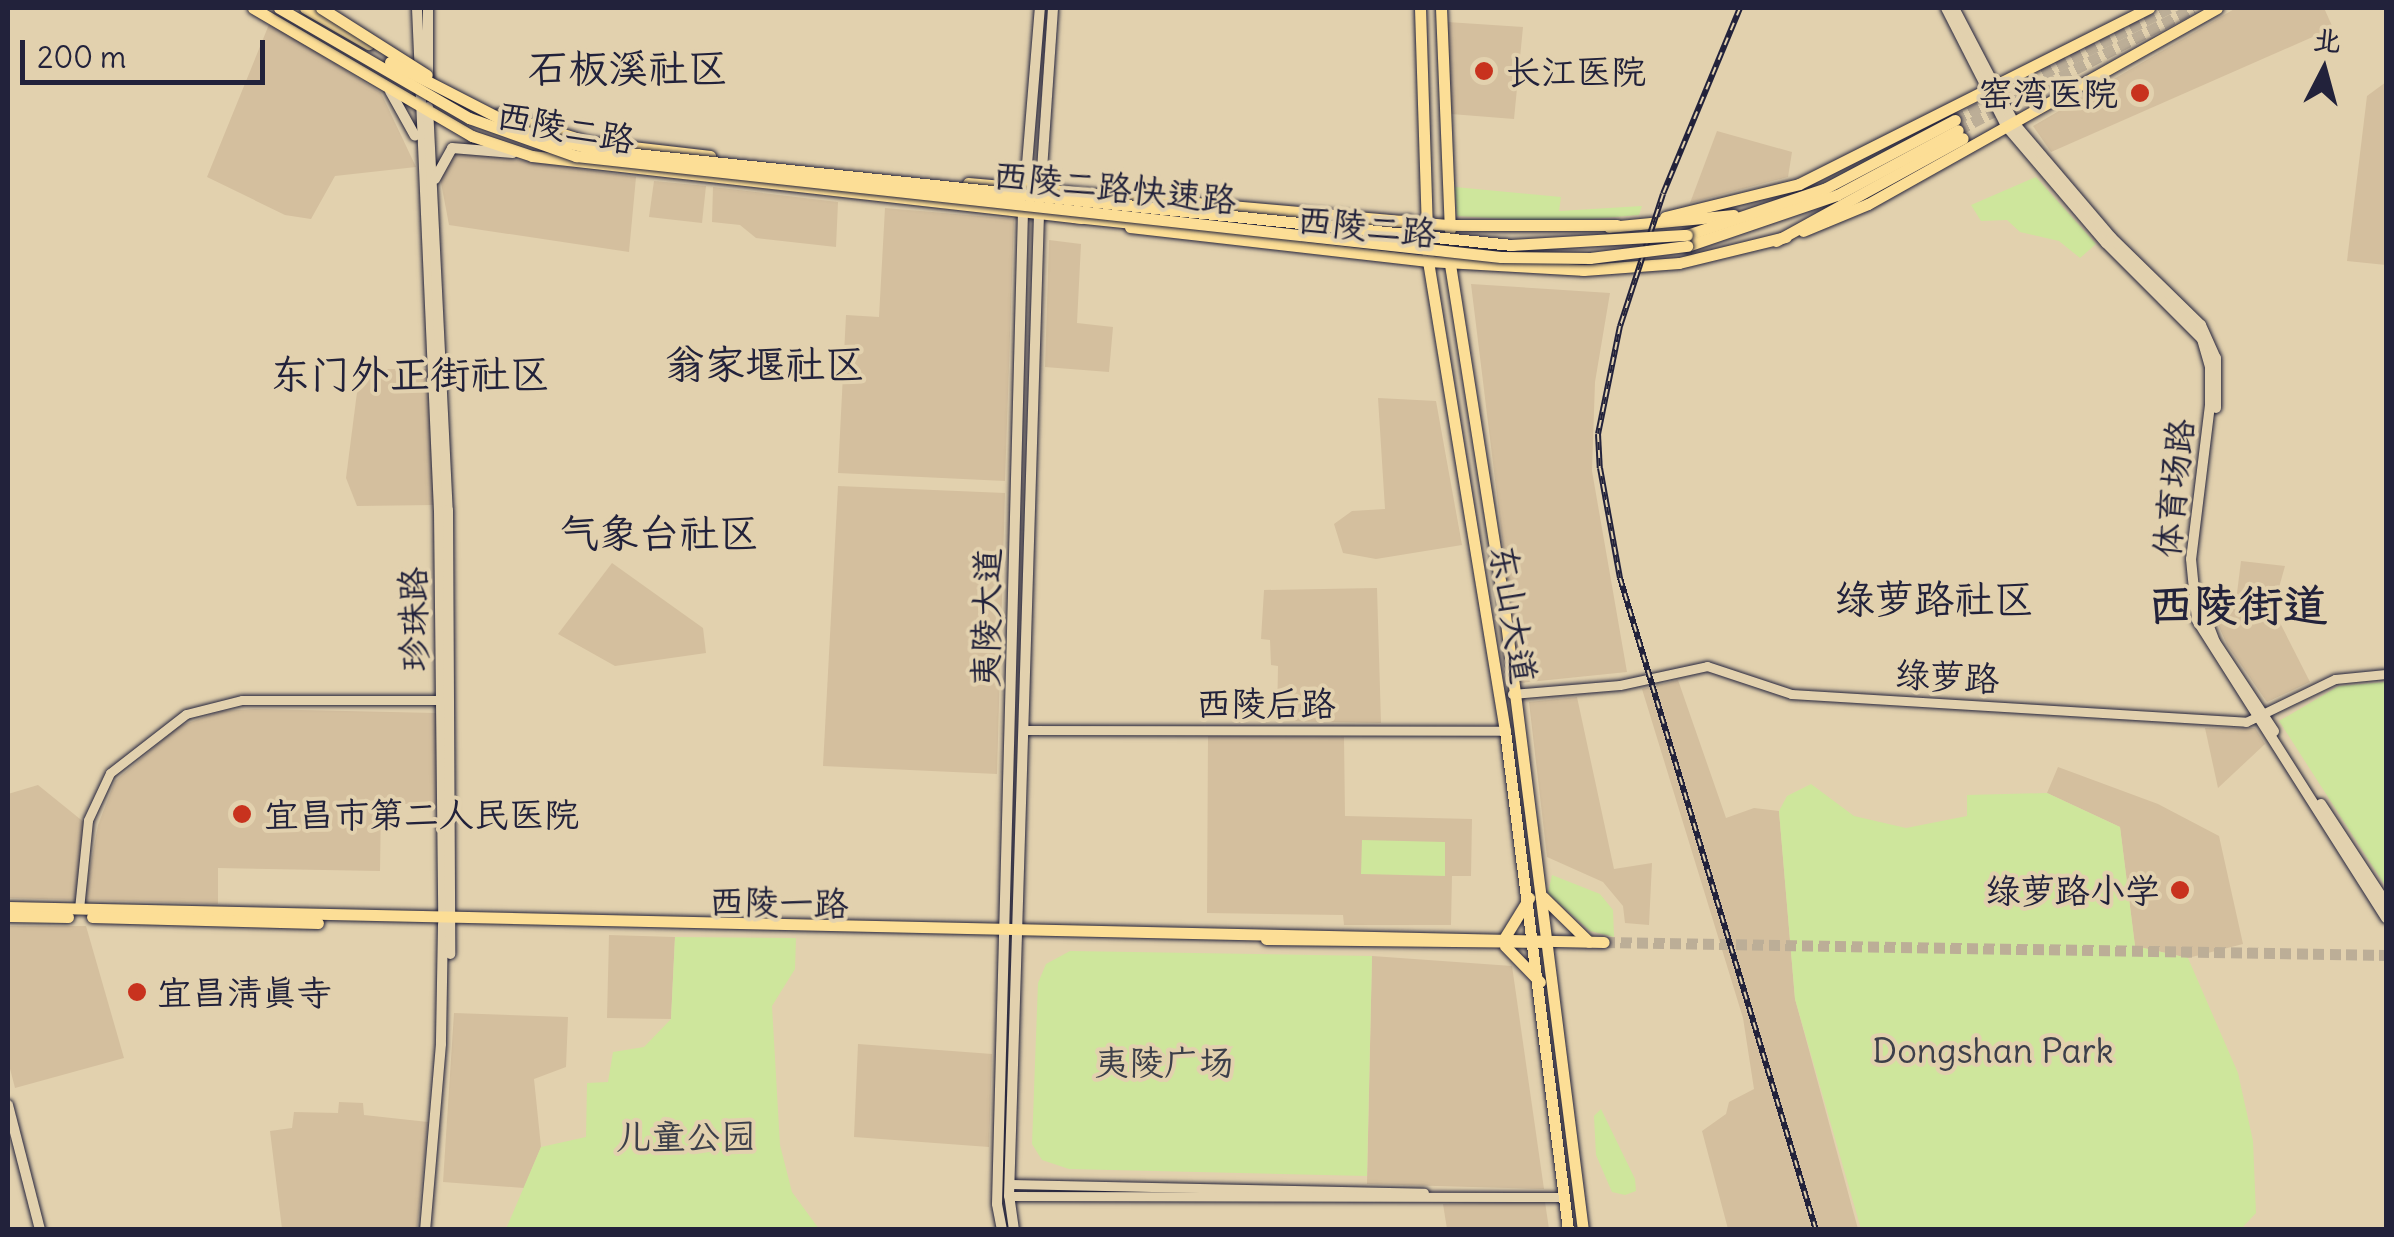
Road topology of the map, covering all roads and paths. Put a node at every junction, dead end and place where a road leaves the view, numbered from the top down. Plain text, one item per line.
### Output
1 (254, 8) edge
2 (279, 8) edge
3 (290, 8) edge
4 (305, 8) edge
5 (321, 8) edge
6 (418, 8) edge
7 (428, 8) edge
8 (1040, 8) edge
9 (1053, 8) edge
10 (1420, 8) edge
11 (1441, 8) edge
12 (1946, 8) edge
13 (1954, 8) edge
14 (2149, 8) edge
15 (2217, 8) edge
16 (423, 75) junction
17 (386, 86) junction
18 (1988, 90) junction
19 (458, 99) junction
20 (423, 108) junction
21 (2010, 124) junction
22 (1959, 129) junction
23 (419, 152) junction
24 (532, 156) junction
25 (1024, 188) junction
26 (1041, 189) junction
27 (1824, 189) junction
28 (1077, 200) junction
29 (432, 210) junction
30 (1023, 213) junction
31 (1039, 214) junction
32 (1075, 217) junction
33 (1409, 220) junction
34 (1429, 222) junction
35 (1450, 225) junction
36 (1609, 226) junction
37 (1687, 240) junction
38 (1776, 241) junction
39 (1424, 248) junction
40 (1428, 261) junction
41 (1449, 262) junction
42 (2386, 674) edge
43 (1516, 694) junction
44 (1500, 696) junction
45 (441, 700) junction
46 (2262, 718) junction
47 (1026, 730) junction
48 (1506, 731) junction
49 (1536, 897) junction
50 (2386, 903) edge
51 (8, 908) edge
52 (79, 909) junction
53 (8, 916) edge
54 (2386, 918) edge
55 (447, 922) junction
56 (1013, 932) junction
57 (1505, 941) junction
58 (1539, 942) junction
59 (1589, 942) junction
60 (1604, 942) tunnel mouth
61 (1540, 982) junction
62 (8, 1106) edge
63 (1009, 1190) junction
64 (1564, 1197) junction
65 (40, 1230) edge
66 (428, 1230) edge
67 (1002, 1230) edge
68 (1014, 1230) edge
69 (1568, 1230) edge
70 (1584, 1230) edge

1 - 17 main road, 西陵二路
2 - 39 main road, 西陵二路快速路, bridge
3 - 19 main road, 西陵二路快速路, bridge
4 - 16 main road, 西陵二路
5 - 19 main road, bridge
6 - 16 main road, 珍珠路
7 - 16 main road, 珍珠路
8 - 25 main road, 夷陵大道
9 - 26 main road, 夷陵大道
10 - 34 main road, 东山大道
11 - 35 main road, 东山大道
12 - 18 main road
13 - 18 main road
14 - 18 main road, 西陵二路
15 - 21 main road, 西陵二路
16 - 20 main road, 珍珠路
16 - 25 main road, 西陵二路
17 - 20 main road, 西陵二路
17 - 23 main road
18 - 21 main road, 体育场路
18 - 36 main road, 西陵二路
19 - 28 main road, 西陵二路快速路, bridge
20 - 23 main road, 珍珠路
20 - 24 main road, 西陵二路
20 - 29 main road, 珍珠路
21 - 38 main road, 西陵二路
21 - 46 main road, 体育场路
22 - 27 main road, 西陵二路快速路
22 - 37 main road, 西陵二路快速路
22 - 38 main road
23 - 45 main road, 珍珠路
24 - 29 main road
24 - 30 main road, 西陵二路
25 - 26 main road, 西陵二路
25 - 30 main road, 夷陵大道
26 - 31 main road, 夷陵大道
26 - 33 main road, 西陵二路
27 - 36 main road
27 - 37 main road, 西陵二路快速路
28 - 33 main road, bridge
28 - 37 main road, 西陵二路快速路, bridge
29 - 55 main road, 珍珠路
30 - 31 main road, 西陵二路
30 - 56 main road, 夷陵大道
31 - 32 main road, 西陵二路
31 - 47 main road, 夷陵大道
32 - 39 main road, bridge
32 - 40 main road, 西陵二路
33 - 34 main road, 西陵二路
34 - 35 main road, 西陵二路
34 - 40 main road, 东山大道
35 - 36 main road, 西陵二路
35 - 41 main road, 东山大道
37 - 39 main road, 西陵二路快速路, bridge
38 - 41 main road, 西陵二路
40 - 41 main road, 西陵二路
40 - 44 main road, 东山大道
41 - 43 main road, 东山大道
42 - 46 street
43 - 44 street, 绿萝路
43 - 46 street, 绿萝路
43 - 49 main road, 东山大道
44 - 48 main road, 东山大道
45 - 52 street
45 - 55 main road, 珍珠路
46 - 50 main road, 体育场路
46 - 54 main road, 体育场路
47 - 48 street, 西陵后路
47 - 56 main road, 夷陵大道
48 - 49 main road, 东山大道
49 - 57 main road
49 - 58 main road, 东山大道
49 - 59 main road
51 - 52 main road, 西陵一路
52 - 55 main road, 西陵一路
53 - 55 main road, 西陵一路
55 - 56 main road, 西陵一路
55 - 66 main road, 珍珠路
56 - 57 main road, 西陵一路
56 - 63 main road, 夷陵大道
56 - 67 main road, 夷陵大道
57 - 58 main road, 西陵一路
57 - 61 main road
58 - 59 main road, 西陵一路
58 - 61 main road, 东山大道
58 - 70 main road, 东山大道
59 - 60 main road, 西陵一路
61 - 64 main road, 东山大道
62 - 65 main road
63 - 64 street
63 - 68 main road, 夷陵大道
64 - 69 main road, 东山大道

